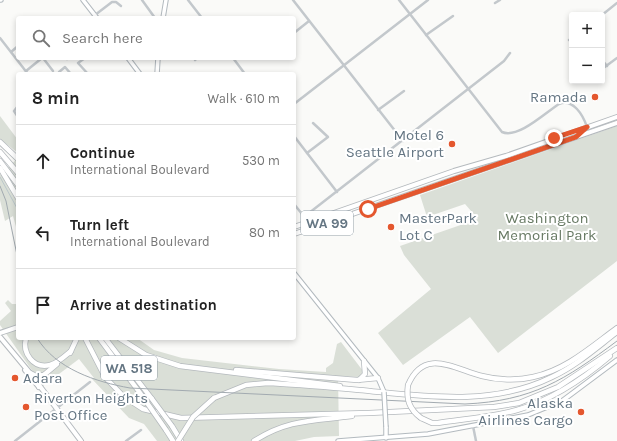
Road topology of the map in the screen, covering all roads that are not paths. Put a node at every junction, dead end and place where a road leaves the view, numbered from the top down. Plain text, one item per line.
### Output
1 (142, 0) edge
2 (166, 0) edge
3 (188, 0) edge
4 (293, 0) edge
5 (399, 0) edge
6 (428, 0) edge
7 (500, 0) edge
8 (85, 1) edge
9 (495, 3) dead end
10 (617, 3) edge
11 (121, 6) dead end
12 (605, 13) edge
13 (410, 14) junction
14 (95, 16) edge
15 (97, 16) edge
16 (154, 16) edge
17 (163, 16) edge
18 (200, 16) edge
19 (453, 16) dead end
20 (309, 21) junction
21 (296, 31) edge
22 (426, 35) junction
23 (0, 38) edge
24 (16, 48) edge
25 (11, 52) junction
26 (510, 53) dead end
27 (16, 58) edge
28 (617, 58) edge
29 (18, 60) edge
30 (40, 60) edge
31 (45, 60) edge
32 (82, 60) edge
33 (130, 60) edge
34 (158, 60) edge
35 (234, 60) edge
36 (605, 64) edge
37 (343, 66) junction
38 (607, 66) joint
39 (26, 70) joint
40 (54, 72) dead end
41 (59, 72) edge
42 (69, 72) edge
43 (86, 72) edge
44 (138, 72) edge
45 (157, 72) edge
46 (244, 72) edge
47 (467, 90) junction
48 (404, 91) dead end
49 (296, 102) edge
50 (378, 110) junction
51 (617, 116) edge
52 (313, 123) dead end
53 (617, 123) edge
54 (587, 127) junction
55 (576, 137) junction
56 (296, 139) edge
57 (403, 141) junction
58 (0, 142) edge
59 (0, 152) edge
60 (307, 153) junction
61 (16, 157) edge
62 (0, 161) edge
63 (0, 168) edge
64 (16, 171) edge
65 (16, 182) edge
66 (337, 192) junction
67 (16, 195) edge
68 (296, 206) edge
69 (296, 226) edge
70 (296, 233) edge
71 (296, 276) edge
72 (16, 328) edge
73 (617, 328) edge
74 (617, 332) edge
75 (0, 333) edge
76 (0, 337) edge
77 (26, 340) edge
78 (76, 340) edge
79 (86, 340) edge
80 (100, 340) edge
81 (107, 340) edge
82 (123, 340) edge
83 (617, 349) edge
84 (71, 352) junction
85 (617, 360) edge
86 (364, 361) junction
87 (24, 368) junction
88 (194, 368) junction
89 (30, 373) junction
90 (44, 375) junction
91 (378, 378) junction
92 (357, 380) junction
93 (90, 382) dead end
94 (39, 387) junction
95 (358, 390) junction
96 (56, 409) junction
97 (369, 413) junction
98 (473, 426) junction
99 (141, 430) dead end
100 (386, 438) junction
101 (15, 441) edge
102 (81, 441) edge
103 (126, 441) edge
104 (173, 441) edge
105 (178, 441) edge
106 (181, 441) edge
107 (254, 441) edge
108 (338, 441) edge
109 (476, 441) edge

1 - 16 street
2 - 17 street
3 - 18 street
4 - 20 street
5 - 13 street
6 - 13 street
7 - 9 street
8 - 14 street
10 - 12 street
11 - 15 street
13 - 22 street
13 - 37 street
19 - 22 street
20 - 21 street
20 - 37 street
22 - 47 street
23 - 25 street
24 - 25 street
25 - 27 street
26 - 47 street
28 - 38 street
29 - 39 street
30 - 39 street
31 - 40 street
32 - 43 street
33 - 44 street
34 - 45 street
35 - 46 street
36 - 38 street
37 - 49 street
37 - 50 street
41 - 42 street
47 - 54 street
47 - 57 street
48 - 50 street
50 - 57 street
51 - 54 main road, WA 99
52 - 60 street
53 - 55 main road, WA 99
54 - 55 main road
54 - 69 main road, WA 99
55 - 70 main road, WA 99
56 - 60 street
57 - 66 street
58 - 61 highway
59 - 64 highway
60 - 66 street
62 - 65 highway
63 - 67 highway
66 - 68 street
71 - 86 street
72 - 75 main road
73 - 83 highway, bridge
74 - 95 highway
76 - 87 main road
77 - 84 highway
78 - 84 highway
79 - 97 highway
80 - 104 highway, WA 518, bridge
81 - 106 highway, WA 518, bridge
82 - 88 highway
83 - 97 highway
84 - 90 highway
85 - 98 street
86 - 91 street
86 - 92 highway
87 - 89 main road
87 - 94 main road
88 - 92 highway
88 - 95 highway
89 - 90 highway
89 - 94 main road
90 - 94 highway
91 - 92 highway
91 - 100 street, bridge
93 - 96 street
94 - 96 main road
95 - 105 highway, bridge
96 - 101 street
96 - 102 main road
97 - 107 highway
98 - 100 street
98 - 109 street
99 - 103 street
100 - 108 street

